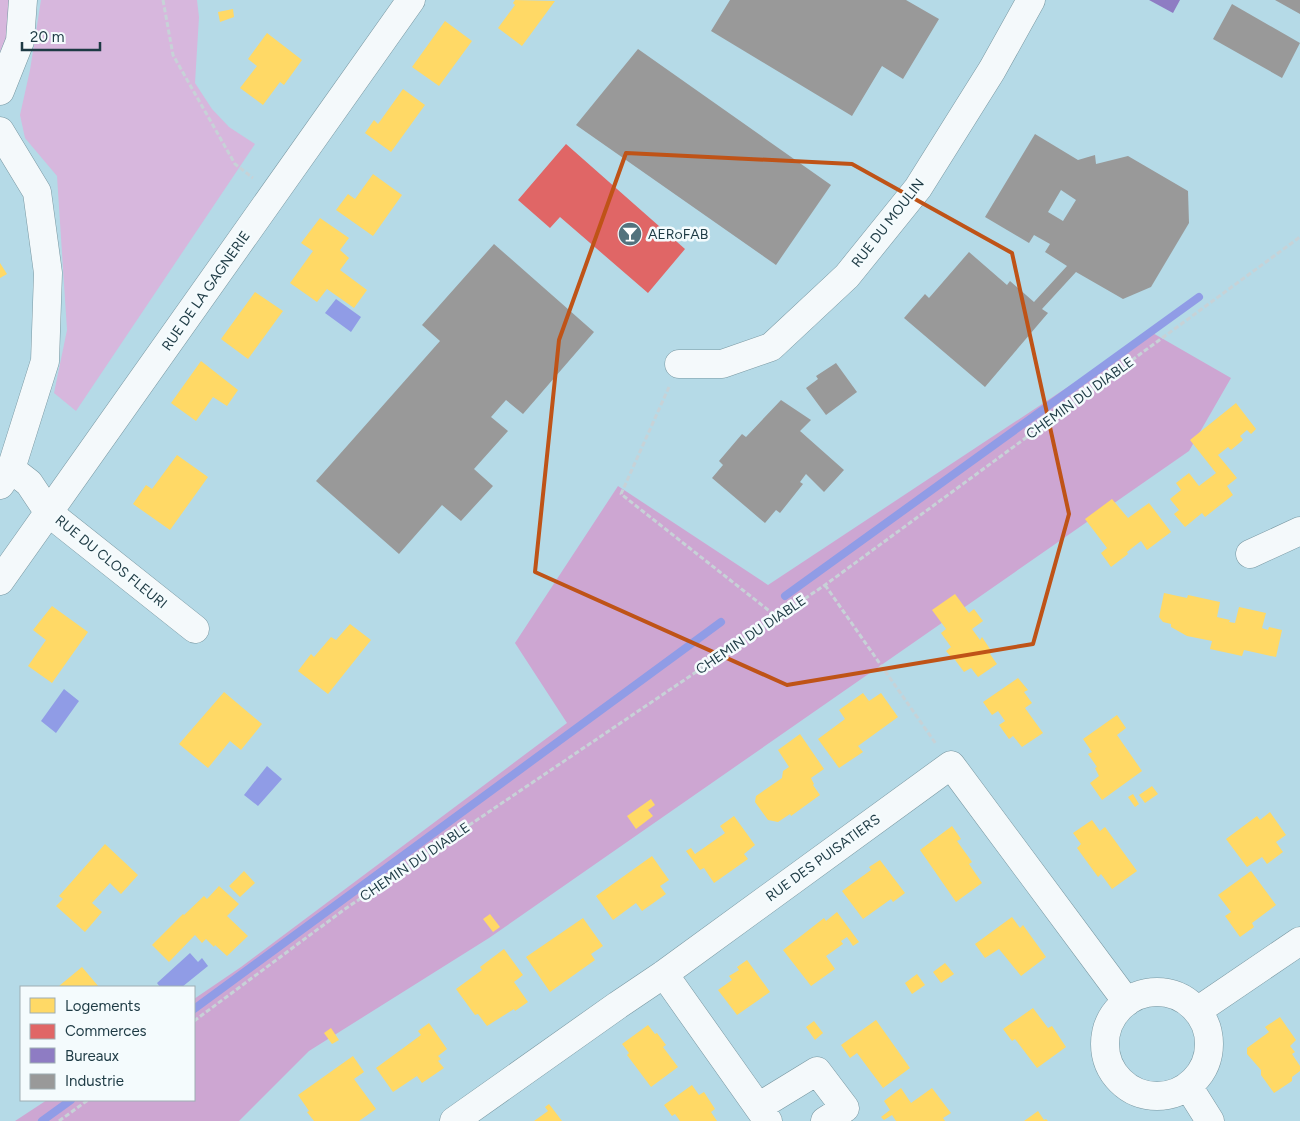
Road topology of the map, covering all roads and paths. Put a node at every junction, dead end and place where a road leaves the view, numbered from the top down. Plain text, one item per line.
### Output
1 (23, 0) edge
2 (163, 0) edge
3 (411, 0) edge
4 (1031, 0) edge
5 (0, 91) edge
6 (0, 131) edge
7 (274, 195) junction
8 (1300, 237) edge
9 (680, 364) joint
10 (6, 477) edge
11 (49, 513) junction
12 (1300, 531) edge
13 (1250, 554) dead end
14 (0, 581) edge
15 (825, 585) junction
16 (777, 617) junction
17 (194, 629) dead end
18 (951, 765) junction
19 (1300, 942) edge
20 (664, 974) junction
21 (1127, 1002) junction
22 (1197, 1011) junction
23 (195, 1021) edge
24 (1188, 1086) junction
25 (87, 1101) edge
26 (763, 1114) edge
27 (60, 1121) edge
28 (454, 1121) edge
29 (825, 1121) edge
30 (1210, 1121) edge

1 - 5 street
2 - 7 path
3 - 7 street, RUE DE LA GAGNERIE
4 - 9 street, RUE DU MOULIN
6 - 10 street
7 - 11 street, RUE DE LA GAGNERIE
8 - 15 path, CHEMIN DU DIABLE
9 - 16 path
10 - 11 street, RUE DU CLOS FLEURI
11 - 14 street, RUE DE LA GAGNERIE
11 - 17 street, RUE DU CLOS FLEURI
12 - 13 street
15 - 16 path, CHEMIN DU DIABLE
15 - 18 path
16 - 23 path, CHEMIN DU DIABLE
18 - 20 street, RUE DES PUISATIERS
18 - 21 street
19 - 22 street
20 - 26 street
20 - 28 street, RUE DES PUISATIERS
21 - 22 street
21 - 24 street
22 - 24 street
24 - 30 street
25 - 27 path
26 - 29 street

